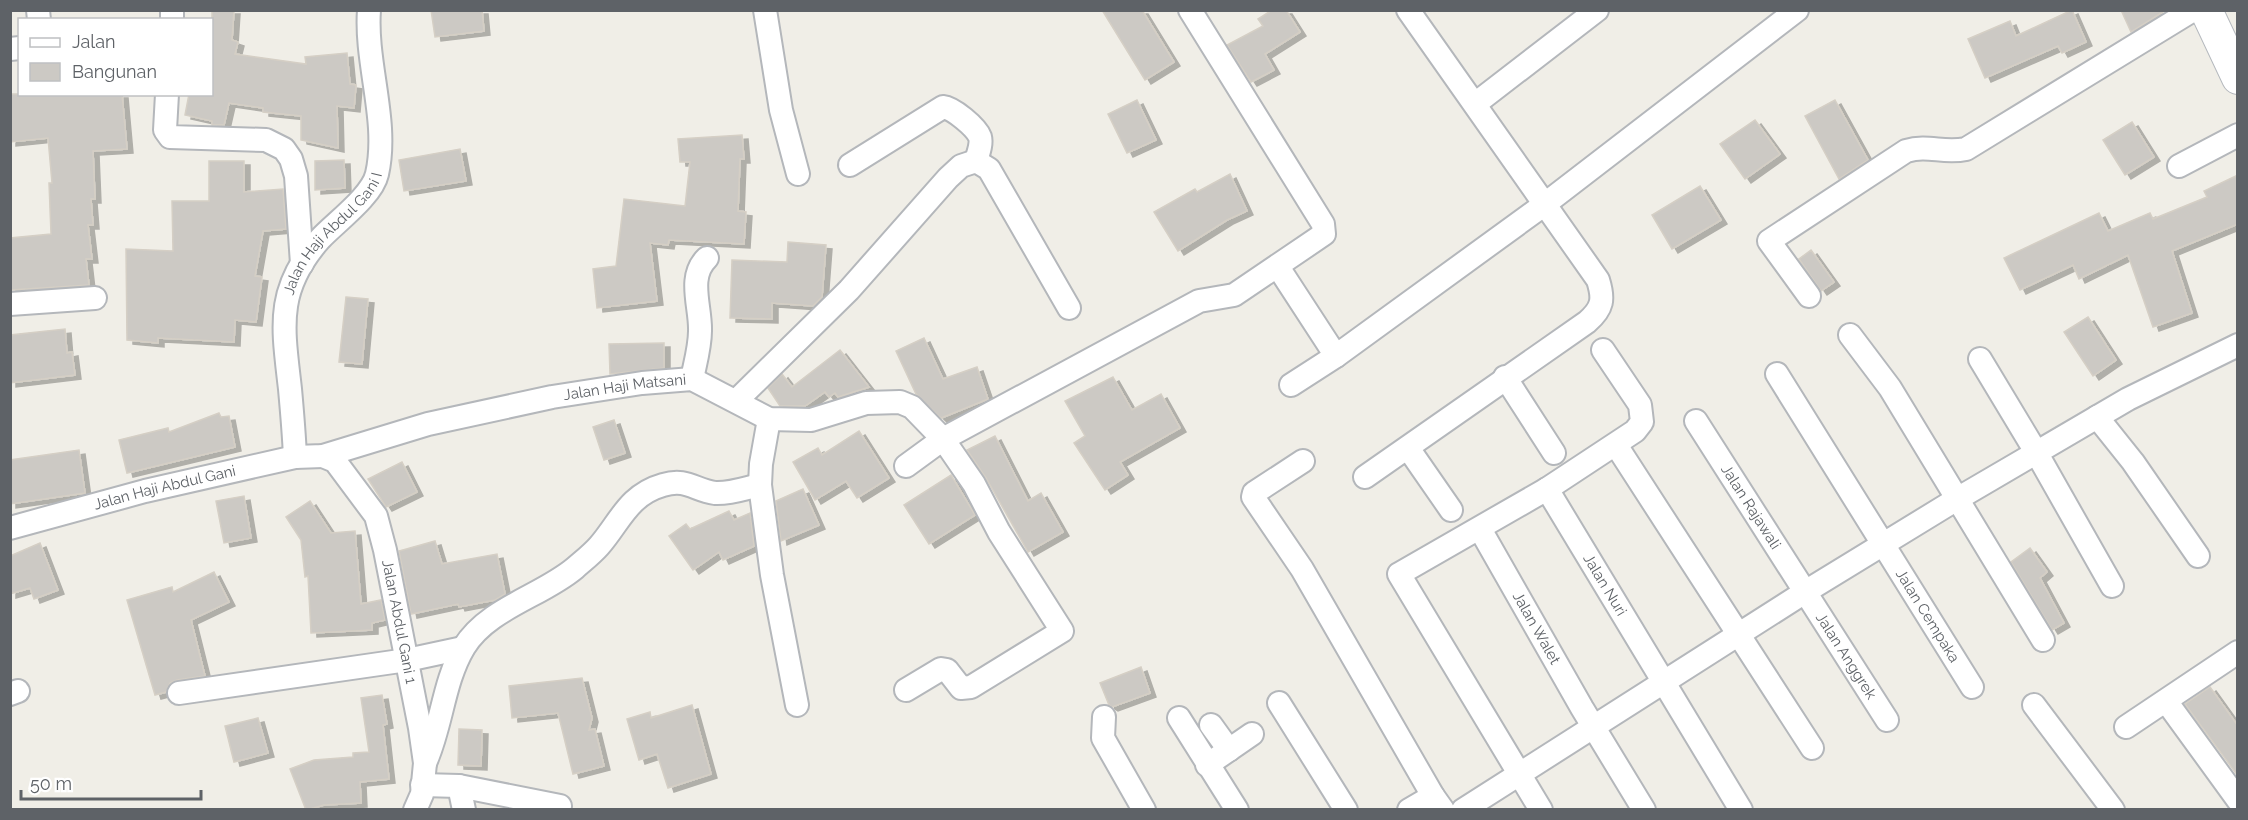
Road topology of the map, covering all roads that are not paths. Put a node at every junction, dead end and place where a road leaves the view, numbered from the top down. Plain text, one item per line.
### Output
1 (369, 10) edge
2 (765, 10) edge
3 (1190, 10) edge
4 (1408, 10) edge
5 (1597, 10) edge
6 (1797, 10) edge
7 (2193, 10) edge
8 (2206, 10) edge
9 (2238, 78) edge
10 (167, 96) edge
11 (1476, 104) junction
12 (2238, 135) edge
13 (976, 161) junction
14 (850, 165) dead end
15 (2179, 166) dead end
16 (798, 174) dead end
17 (1545, 204) junction
18 (707, 258) dead end
19 (302, 264) junction
20 (1278, 267) junction
21 (1809, 296) dead end
22 (95, 298) dead end
23 (10, 304) edge
24 (1069, 308) dead end
25 (1850, 335) dead end
26 (2238, 345) edge
27 (1603, 350) dead end
28 (1336, 356) junction
29 (1980, 359) dead end
30 (1777, 374) dead end
31 (1505, 377) junction
32 (692, 379) junction
33 (1291, 385) dead end
34 (736, 401) junction
35 (2112, 408) junction
36 (769, 419) junction
37 (1696, 421) dead end
38 (943, 439) junction
39 (1616, 445) junction
40 (1408, 448) junction
41 (2036, 452) junction
42 (1554, 453) dead end
43 (323, 456) junction
44 (295, 457) junction
45 (1303, 461) dead end
46 (906, 466) dead end
47 (1365, 477) dead end
48 (760, 485) junction
49 (1547, 489) junction
50 (1957, 499) junction
51 (1450, 510) dead end
52 (10, 528) edge
53 (1480, 529) junction
54 (1884, 545) junction
55 (2198, 556) dead end
56 (2112, 586) dead end
57 (1805, 592) junction
58 (1737, 635) junction
59 (2043, 640) dead end
60 (463, 648) junction
61 (2238, 652) edge
62 (407, 660) junction
63 (1663, 683) junction
64 (1972, 687) dead end
65 (906, 690) dead end
66 (179, 693) dead end
67 (2166, 701) junction
68 (1279, 703) dead end
69 (797, 705) dead end
70 (2034, 705) dead end
71 (1104, 717) dead end
72 (1179, 718) dead end
73 (1887, 720) dead end
74 (1211, 725) dead end
75 (2126, 727) dead end
76 (1593, 728) junction
77 (1252, 734) dead end
78 (1812, 747) dead end
79 (1228, 750) junction
80 (1207, 765) junction
81 (424, 774) junction
82 (1518, 775) junction
83 (459, 786) junction
84 (2238, 800) edge
85 (1438, 803) edge
86 (560, 806) dead end
87 (415, 810) edge
88 (464, 810) edge
89 (1144, 810) edge
90 (1237, 810) edge
91 (1347, 810) edge
92 (1409, 810) edge
93 (1463, 810) edge
94 (1541, 810) edge
95 (1644, 810) edge
96 (1741, 810) edge
97 (2113, 810) edge

1 - 19 street, Jalan Haji Abdul Gani I
2 - 16 street
3 - 20 street
4 - 11 street
5 - 11 street
6 - 17 street
7 - 21 street
8 - 9 street
10 - 19 street
11 - 17 street
12 - 15 street
13 - 14 street
13 - 24 street
13 - 34 street
17 - 28 street
17 - 31 street
18 - 32 street
19 - 44 street, Jalan Haji Abdul Gani I
20 - 28 street
20 - 38 street
22 - 23 street
25 - 50 street
26 - 35 street
27 - 39 street
28 - 33 street
29 - 41 street
30 - 54 street, Jalan Cempaka
31 - 40 street
31 - 42 street
32 - 34 street, Jalan Haji Matsani
32 - 43 street, Jalan Haji Matsani
34 - 36 street, Jalan Haji Matsani
35 - 41 street
35 - 55 street
36 - 38 street, Jalan Haji Matsani
36 - 48 street
37 - 57 street, Jalan Rajawali
38 - 46 street
38 - 65 street, Jalan Haji Matsani
39 - 49 street
39 - 58 street
40 - 47 street
40 - 51 street
41 - 50 street
41 - 56 street
43 - 44 street, Jalan Haji Abdul Gani
43 - 62 street, Jalan Abdul Gani 1
44 - 52 street, Jalan Haji Abdul Gani
45 - 85 street
48 - 60 street
48 - 69 street
49 - 53 street
49 - 63 street, Jalan Nuri
50 - 54 street
50 - 59 street
53 - 76 street, Jalan Walet
53 - 82 street
54 - 57 street
54 - 64 street, Jalan Cempaka
57 - 58 street
57 - 73 street, Jalan Anggrek
58 - 63 street
58 - 78 street
60 - 62 street
60 - 81 street
61 - 67 street
62 - 66 street
62 - 81 street, Jalan Abdul Gani 1
63 - 76 street
63 - 96 street, Jalan Nuri
67 - 75 street
67 - 84 street
68 - 91 street
70 - 97 street
71 - 89 street
72 - 80 street
74 - 79 street
76 - 82 street
76 - 95 street, Jalan Walet
77 - 79 street
79 - 80 street
80 - 90 street
81 - 83 street
81 - 87 street, Jalan Abdul Gani 1
82 - 93 street
82 - 94 street
83 - 86 street
83 - 88 street
85 - 92 street

